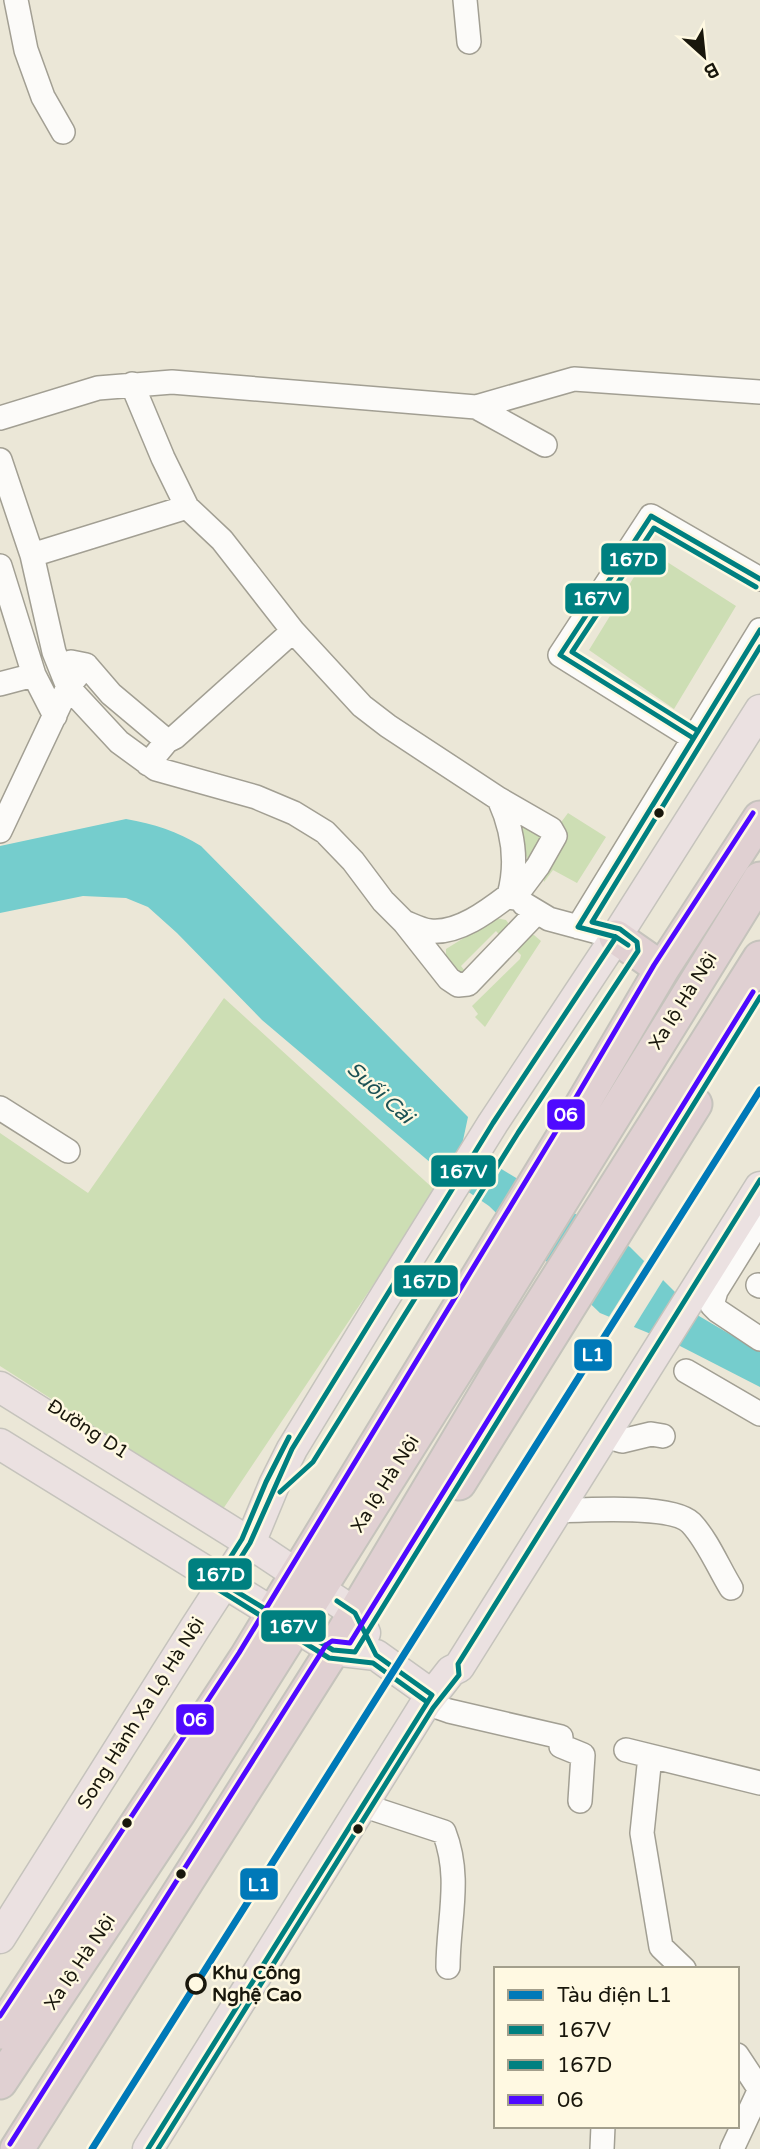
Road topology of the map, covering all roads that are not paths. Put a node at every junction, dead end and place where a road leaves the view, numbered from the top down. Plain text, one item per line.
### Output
1 (16, 0) edge
2 (465, 0) edge
3 (469, 42) dead end
4 (63, 132) dead end
5 (132, 384) junction
6 (760, 392) edge
7 (476, 407) junction
8 (0, 418) edge
9 (545, 445) dead end
10 (0, 460) edge
11 (187, 507) junction
12 (32, 555) junction
13 (0, 566) edge
14 (760, 579) edge
15 (760, 630) edge
16 (293, 631) junction
17 (57, 659) junction
18 (86, 665) junction
19 (34, 676) junction
20 (0, 684) edge
21 (68, 687) junction
22 (760, 710) edge
23 (55, 716) junction
24 (693, 738) junction
25 (760, 740) edge
26 (167, 741) junction
27 (148, 764) junction
28 (499, 799) junction
29 (760, 818) edge
30 (0, 831) edge
31 (760, 879) edge
32 (512, 897) junction
33 (537, 912) junction
34 (404, 922) junction
35 (578, 927) junction
36 (623, 942) junction
37 (760, 958) edge
38 (662, 968) junction
39 (760, 997) edge
40 (0, 1108) edge
41 (576, 1146) junction
42 (68, 1151) dead end
43 (760, 1163) edge
44 (633, 1183) junction
45 (760, 1187) edge
46 (760, 1220) edge
47 (708, 1256) junction
48 (458, 1339) junction
49 (760, 1339) edge
50 (686, 1371) dead end
51 (0, 1372) edge
52 (0, 1387) edge
53 (760, 1415) edge
54 (608, 1421) junction
55 (663, 1436) dead end
56 (0, 1444) edge
57 (0, 1456) edge
58 (168, 1492) junction
59 (370, 1508) junction
60 (557, 1511) junction
61 (321, 1535) junction
62 (149, 1538) junction
63 (250, 1544) junction
64 (307, 1581) junction
65 (224, 1584) junction
66 (731, 1588) dead end
67 (284, 1620) junction
68 (357, 1641) junction
69 (451, 1671) junction
70 (429, 1699) junction
71 (626, 1750) dead end
72 (650, 1756) junction
73 (760, 1783) edge
74 (580, 1801) dead end
75 (362, 1805) junction
76 (0, 1938) edge
77 (448, 1967) dead end
78 (682, 1967) edge
79 (0, 2032) edge
80 (739, 2058) edge
81 (0, 2082) edge
82 (760, 2090) edge
83 (603, 2128) edge
84 (17, 2149) edge
85 (148, 2149) edge
86 (602, 2149) edge
87 (732, 2149) edge

1 - 4 street
2 - 3 street
5 - 7 street
5 - 8 street
5 - 11 street
6 - 7 street
7 - 9 street
10 - 12 street
11 - 12 street
11 - 16 street
12 - 17 street
13 - 19 street
14 - 24 street
15 - 24 street
16 - 26 street
16 - 28 street
17 - 18 street
17 - 21 street
18 - 21 street
18 - 26 street
19 - 20 street
19 - 23 street
21 - 23 street
21 - 27 street
22 - 36 main road, Song Hành Xa Lộ Hà Nội
23 - 30 street
24 - 35 street
25 - 36 main road, Song Hành Xa Lộ Hà Nội
26 - 27 street
27 - 34 street
28 - 32 street
28 - 32 street
29 - 38 highway, Xa lộ Hà Nội
31 - 41 highway, Xa lộ Hà Nội
32 - 33 street
32 - 34 street
33 - 34 street
33 - 35 street
35 - 36 street
36 - 38 highway
36 - 63 main road, Song Hành Xa Lộ Hà Nội
37 - 44 highway, Xa lộ Hà Nội
38 - 41 highway, Xa lộ Hà Nội
39 - 44 highway, Xa lộ Hà Nội
40 - 42 street
41 - 48 highway, Xa lộ Hà Nội
43 - 47 main road
44 - 68 highway, Xa lộ Hà Nội
45 - 47 main road
46 - 49 street
47 - 54 main road
48 - 59 highway, Xa lộ Hà Nội
48 - 61 highway, Xa lộ Hà Nội
50 - 53 street
51 - 58 main road, Đường D1
52 - 58 main road, Đường D1
54 - 55 street
54 - 60 main road
54 - 69 main road
56 - 62 main road, Đường D1
57 - 62 main road, Đường D1
58 - 63 main road, Đường D1
59 - 61 highway
59 - 64 highway, Xa lộ Hà Nội
60 - 66 street
60 - 69 main road
61 - 64 highway, Xa lộ Hà Nội
62 - 65 main road, Đường D1
63 - 64 main road, Đường D1
63 - 65 main road, Song Hành Xa Lộ Hà Nội
64 - 67 highway, Xa lộ Hà Nội
64 - 68 main road, Đường D1
65 - 67 main road, Đường D1
65 - 76 main road, Song Hành Xa Lộ Hà Nội
67 - 68 main road, Đường D1
67 - 79 highway, Xa lộ Hà Nội
67 - 81 highway, Xa lộ Hà Nội
68 - 70 main road, Đường D1
68 - 84 highway, Xa lộ Hà Nội
69 - 70 main road
70 - 74 street
70 - 75 main road
71 - 72 street
72 - 73 street
72 - 78 street
75 - 77 street
75 - 85 main road
80 - 82 street
82 - 87 street
83 - 86 street

